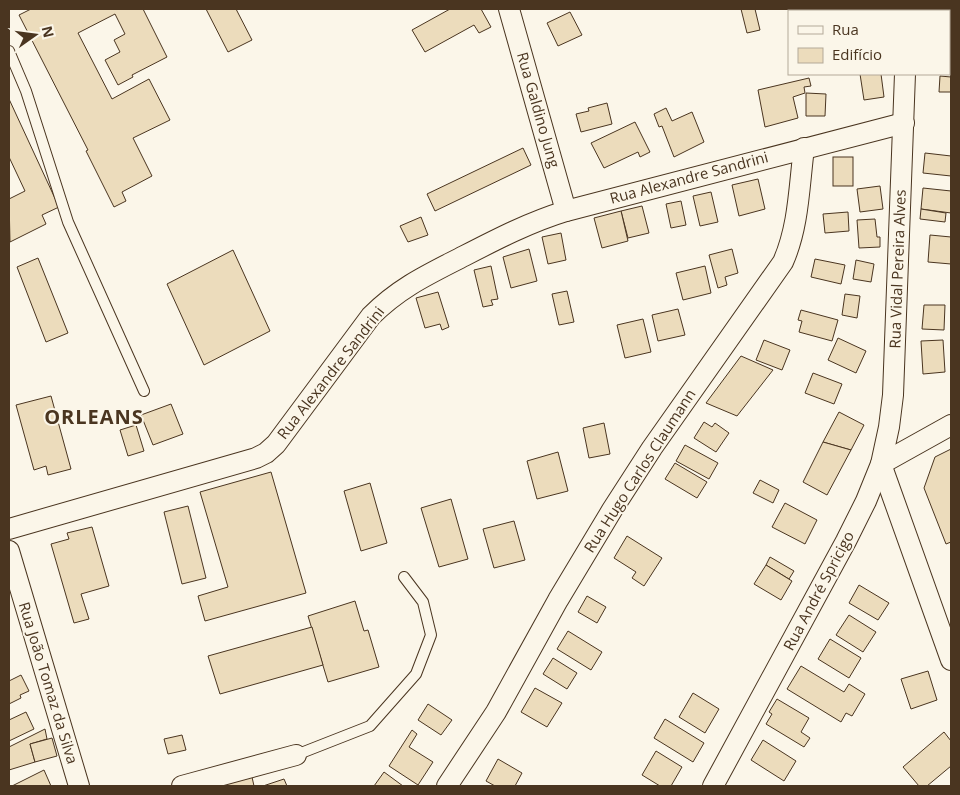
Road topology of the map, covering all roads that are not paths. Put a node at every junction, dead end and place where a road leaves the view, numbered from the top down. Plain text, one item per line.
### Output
1 (509, 9) edge
2 (9, 51) edge
3 (905, 75) edge
4 (904, 123) junction
5 (804, 148) junction
6 (566, 211) junction
7 (144, 392) dead end
8 (951, 425) edge
9 (881, 464) junction
10 (9, 529) edge
11 (9, 551) edge
12 (404, 577) dead end
13 (951, 660) edge
14 (296, 755) joint
15 (79, 786) edge
16 (182, 786) edge
17 (447, 786) edge
18 (713, 786) edge

1 - 6 street, Rua Galdino Jung
2 - 7 lane
3 - 4 street, Rua Vidal Pereira Alves
4 - 5 street, Rua Alexandre Sandrini
4 - 9 street, Rua Vidal Pereira Alves
5 - 6 street, Rua Alexandre Sandrini
5 - 17 street, Rua Hugo Carlos Claumann
6 - 10 street, Rua Alexandre Sandrini
8 - 9 street
9 - 13 street
9 - 18 street, Rua André Spricigo
11 - 15 street, Rua João Tomaz da Silva
12 - 14 lane
14 - 16 street

